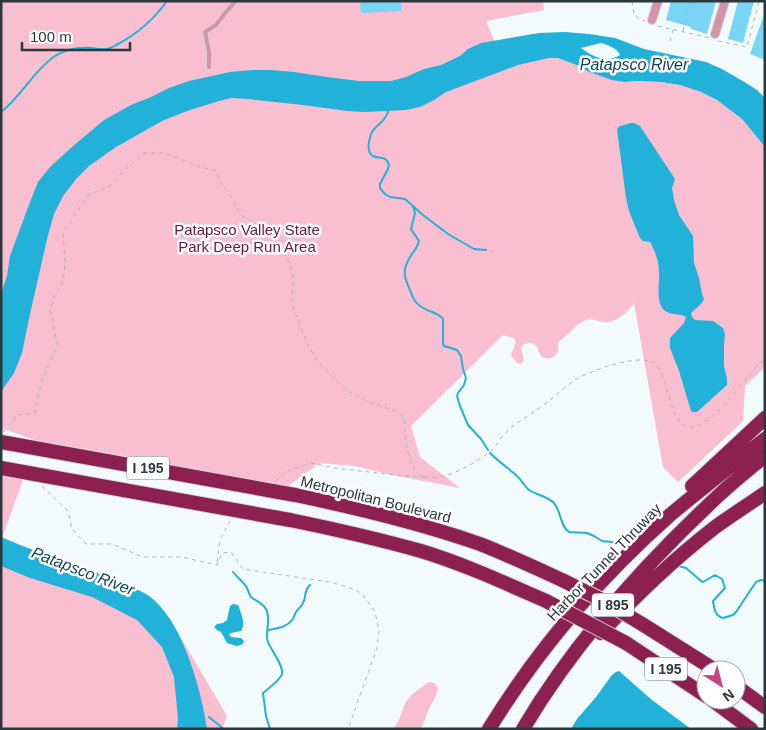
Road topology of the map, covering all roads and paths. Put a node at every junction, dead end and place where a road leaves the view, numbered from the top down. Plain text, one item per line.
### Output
1 (236, 1) edge
2 (632, 1) edge
3 (658, 1) edge
4 (691, 1) edge
5 (725, 1) edge
6 (758, 1) edge
7 (652, 23) junction
8 (673, 30) junction
9 (683, 32) junction
10 (715, 34) dead end
11 (670, 42) dead end
12 (209, 67) dead end
13 (765, 358) edge
14 (765, 418) edge
15 (2, 433) edge
16 (765, 439) edge
17 (1, 442) edge
18 (765, 456) edge
19 (1, 468) edge
20 (39, 482) dead end
21 (765, 493) edge
22 (649, 535) junction
23 (699, 660) edge
24 (696, 689) edge
25 (746, 693) edge
26 (765, 707) edge
27 (725, 710) edge
28 (348, 729) edge
29 (489, 729) edge
30 (523, 729) edge
31 (751, 729) edge

1 - 12 lane
2 - 7 path
3 - 7 street
4 - 9 path
5 - 10 street
6 - 9 path
7 - 8 path
8 - 9 path
8 - 11 path
13 - 15 path
14 - 22 highway
16 - 22 highway, Harbor Tunnel Thruway / I 895
17 - 23 highway, Metropolitan Boulevard / I 195, bridge
18 - 30 highway, I 895
19 - 24 highway, I 195, bridge
20 - 28 path
21 - 30 highway
22 - 29 highway, Harbor Tunnel Thruway / I 895
25 - 26 highway
27 - 31 highway

